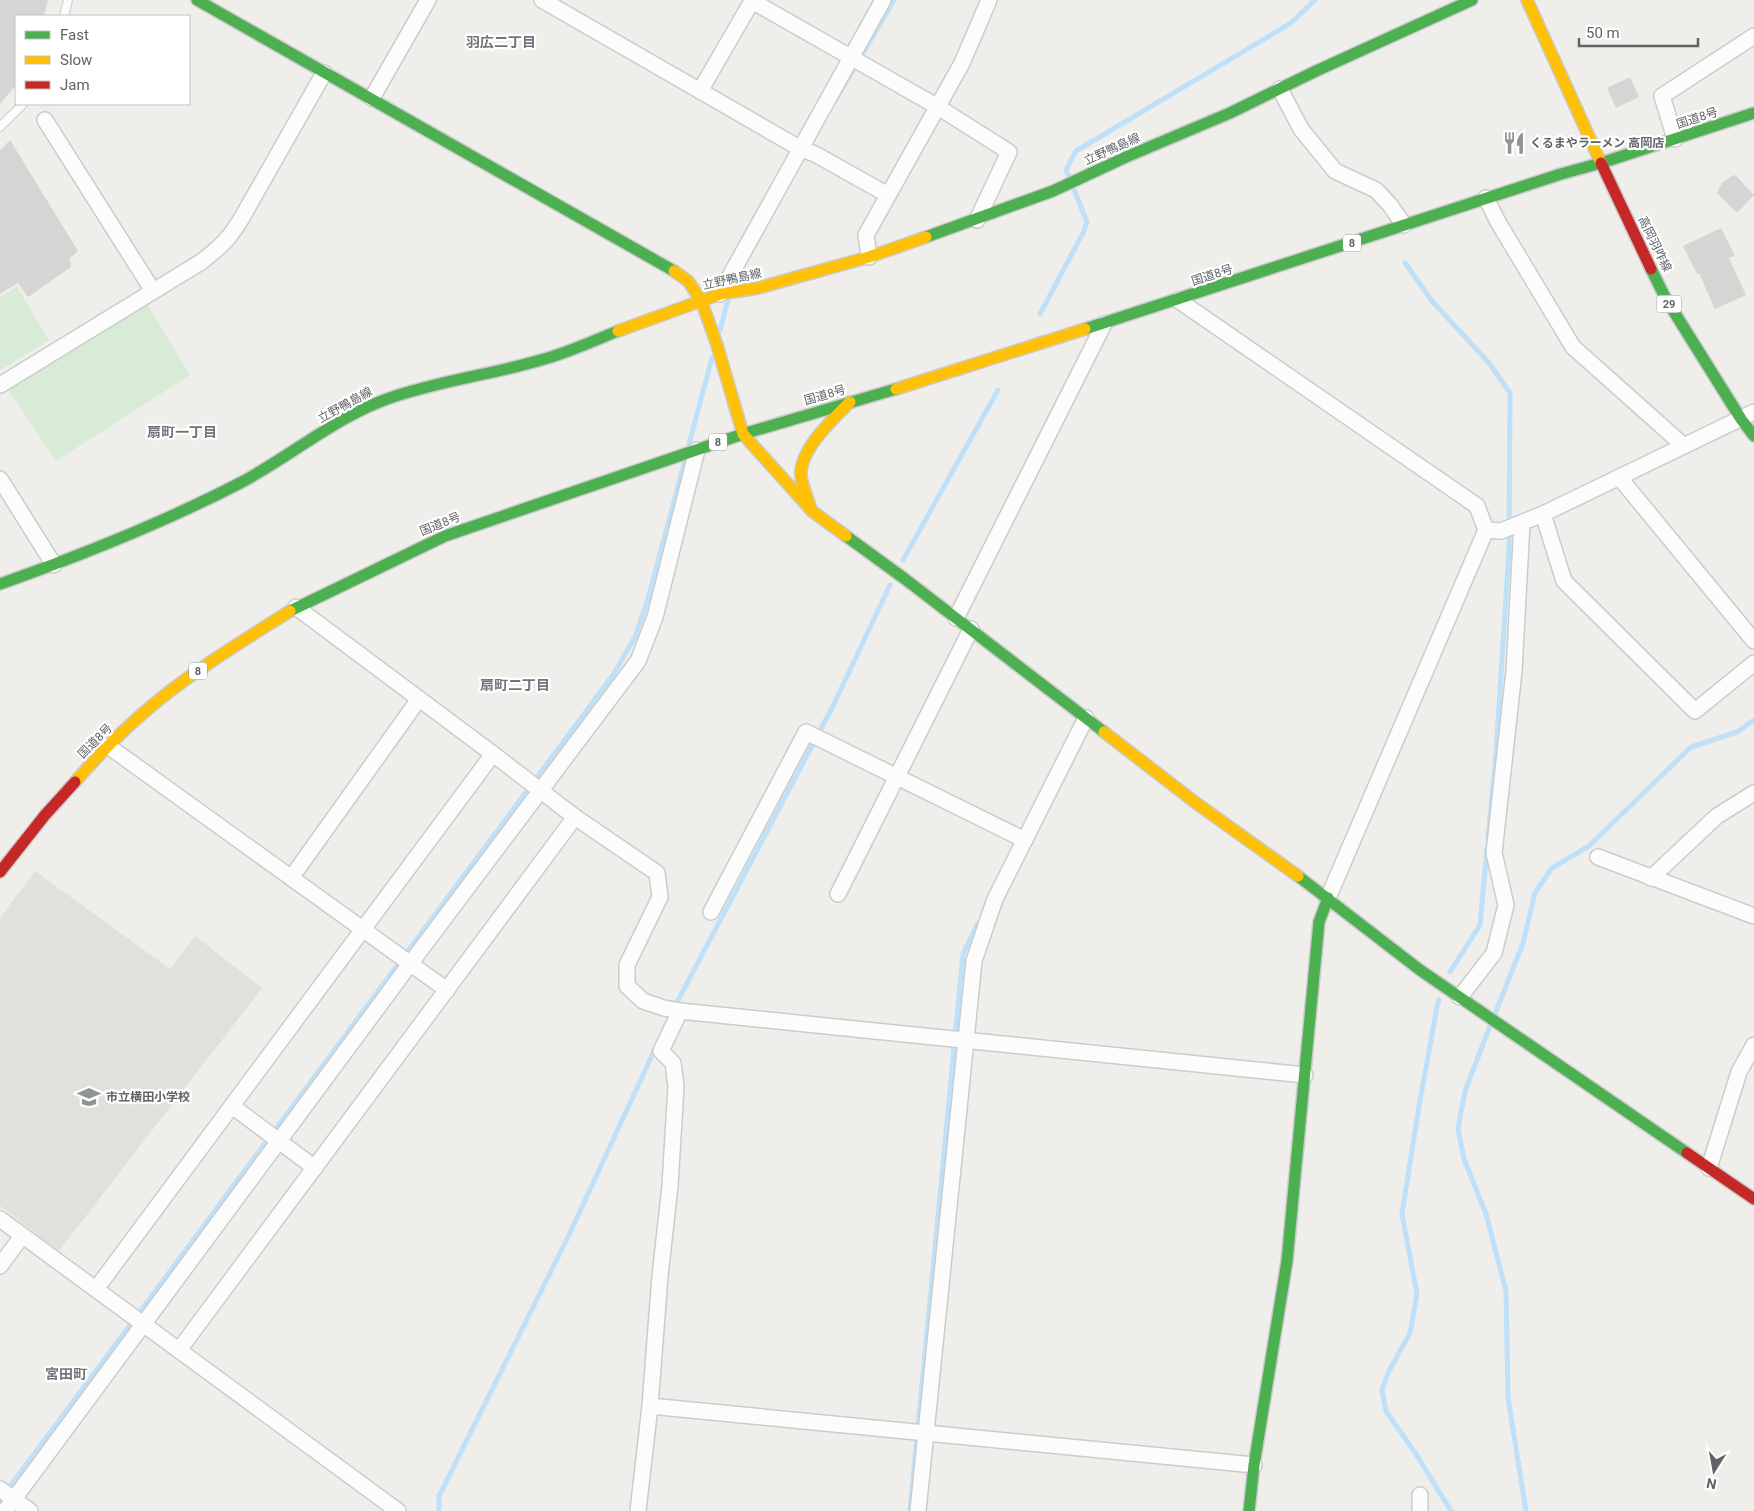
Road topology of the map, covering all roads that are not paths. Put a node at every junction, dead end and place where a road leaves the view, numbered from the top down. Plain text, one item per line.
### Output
1 (68, 0) edge
2 (197, 0) edge
3 (428, 0) edge
4 (883, 0) edge
5 (989, 0) edge
6 (1527, 0) edge
7 (748, 1) edge
8 (1469, 1) edge
9 (552, 2) edge
10 (64, 15) edge
11 (1754, 36) edge
12 (858, 60) junction
13 (324, 73) junction
14 (1280, 88) junction
15 (700, 91) junction
16 (372, 98) junction
17 (23, 105) edge
18 (938, 107) junction
19 (1754, 114) edge
20 (45, 120) dead end
21 (0, 127) edge
22 (1674, 139) junction
23 (806, 151) junction
24 (1601, 163) junction
25 (888, 195) junction
26 (1486, 198) junction
27 (977, 220) junction
28 (1404, 226) junction
29 (869, 257) junction
30 (153, 291) junction
31 (720, 294) junction
32 (701, 300) junction
33 (1178, 300) junction
34 (1104, 324) junction
35 (0, 386) edge
36 (850, 402) junction
37 (1747, 416) edge
38 (742, 434) junction
39 (1754, 436) edge
40 (1684, 446) junction
41 (697, 450) junction
42 (1619, 477) junction
43 (0, 479) edge
44 (812, 512) junction
45 (1543, 514) junction
46 (1522, 523) junction
47 (1486, 530) junction
48 (54, 565) junction
49 (0, 584) edge
50 (296, 607) junction
51 (956, 618) junction
52 (971, 629) junction
53 (1754, 641) edge
54 (1754, 663) edge
55 (419, 699) junction
56 (1086, 718) junction
57 (108, 746) junction
58 (493, 754) junction
59 (896, 777) junction
60 (541, 791) junction
61 (1751, 798) edge
62 (575, 817) junction
63 (1025, 840) junction
64 (1598, 857) dead end
65 (0, 872) edge
66 (291, 878) junction
67 (1651, 878) junction
68 (838, 894) dead end
69 (1328, 898) junction
70 (711, 912) dead end
71 (1754, 916) edge
72 (362, 930) junction
73 (410, 964) junction
74 (446, 990) junction
75 (1460, 997) junction
76 (680, 1011) junction
77 (958, 1039) junction
78 (1754, 1045) edge
79 (1304, 1074) junction
80 (232, 1106) junction
81 (279, 1141) junction
82 (315, 1168) junction
83 (1709, 1168) junction
84 (1754, 1199) edge
85 (0, 1219) edge
86 (22, 1236) junction
87 (0, 1266) edge
88 (96, 1289) junction
89 (143, 1324) junction
90 (179, 1350) junction
91 (650, 1406) junction
92 (919, 1432) junction
93 (1254, 1465) junction
94 (0, 1489) edge
95 (1420, 1495) dead end
96 (9, 1505) edge
97 (393, 1510) edge
98 (30, 1511) edge
99 (638, 1511) edge
100 (918, 1511) edge
101 (1249, 1511) edge
102 (1420, 1511) edge

1 - 10 lane
2 - 13 main road
3 - 16 street
4 - 12 street
5 - 18 street
6 - 24 main road, 高岡羽咋線
7 - 12 street
7 - 15 street
8 - 14 main road, 立野鴨島線
9 - 15 street
11 - 22 street
12 - 18 street
12 - 23 street
13 - 16 main road
13 - 30 street
14 - 27 main road, 立野鴨島線
14 - 28 street
15 - 23 street
16 - 32 main road
17 - 21 lane
18 - 25 street
18 - 27 street
19 - 22 main road, 国道8号 / 8
20 - 30 street
22 - 24 main road, 国道8号 / 8
23 - 25 street
23 - 31 street
24 - 26 main road, 国道8号 / 8
24 - 37 main road, 高岡羽咋線 / 29
25 - 29 street
26 - 28 main road, 国道8号 / 8
26 - 40 street
27 - 29 main road, 立野鴨島線
28 - 33 main road, 国道8号 / 8
29 - 31 main road, 立野鴨島線
30 - 35 street
31 - 32 main road, 立野鴨島線
32 - 38 main road
32 - 48 main road, 立野鴨島線
33 - 34 main road, 国道8号 / 8
33 - 47 street
34 - 36 main road, 国道8号 / 8
34 - 51 street
36 - 38 main road, 国道8号 / 8
36 - 44 main road
37 - 39 main road, 高岡羽咋線 / 29
37 - 40 street
38 - 41 main road, 国道8号 / 8
38 - 44 main road
40 - 42 street
41 - 50 main road, 国道8号 / 8
41 - 60 street
42 - 45 street
42 - 53 street
43 - 48 street
44 - 51 main road
45 - 46 street
45 - 54 street
46 - 47 street
46 - 75 street
47 - 69 street
48 - 49 main road, 立野鴨島線
50 - 55 street
50 - 57 main road, 国道8号 / 8
51 - 52 main road
52 - 56 main road
52 - 59 street
55 - 58 street
55 - 66 street
56 - 63 street
56 - 69 main road
57 - 65 main road, 国道8号 / 8
57 - 66 street
58 - 60 street
58 - 72 street
59 - 63 street
59 - 68 street
59 - 70 street
60 - 62 street
60 - 73 street
61 - 67 street
62 - 74 street
62 - 76 street
63 - 77 street
64 - 67 street
66 - 72 street
67 - 71 street
69 - 75 main road
69 - 79 main road
72 - 73 street
72 - 80 street
73 - 74 street
73 - 81 street
74 - 82 street
75 - 83 main road
76 - 77 street
76 - 91 street
77 - 79 street
77 - 92 street
78 - 83 street
79 - 93 main road
80 - 81 street
80 - 88 street
81 - 82 street
81 - 89 street
82 - 90 street
83 - 84 main road
85 - 86 street
86 - 87 street
86 - 88 street
88 - 89 street
89 - 90 street
89 - 96 street
90 - 97 street
91 - 92 street
91 - 99 street
92 - 93 street
92 - 100 street
93 - 101 main road
94 - 96 street
95 - 102 street
96 - 98 street

